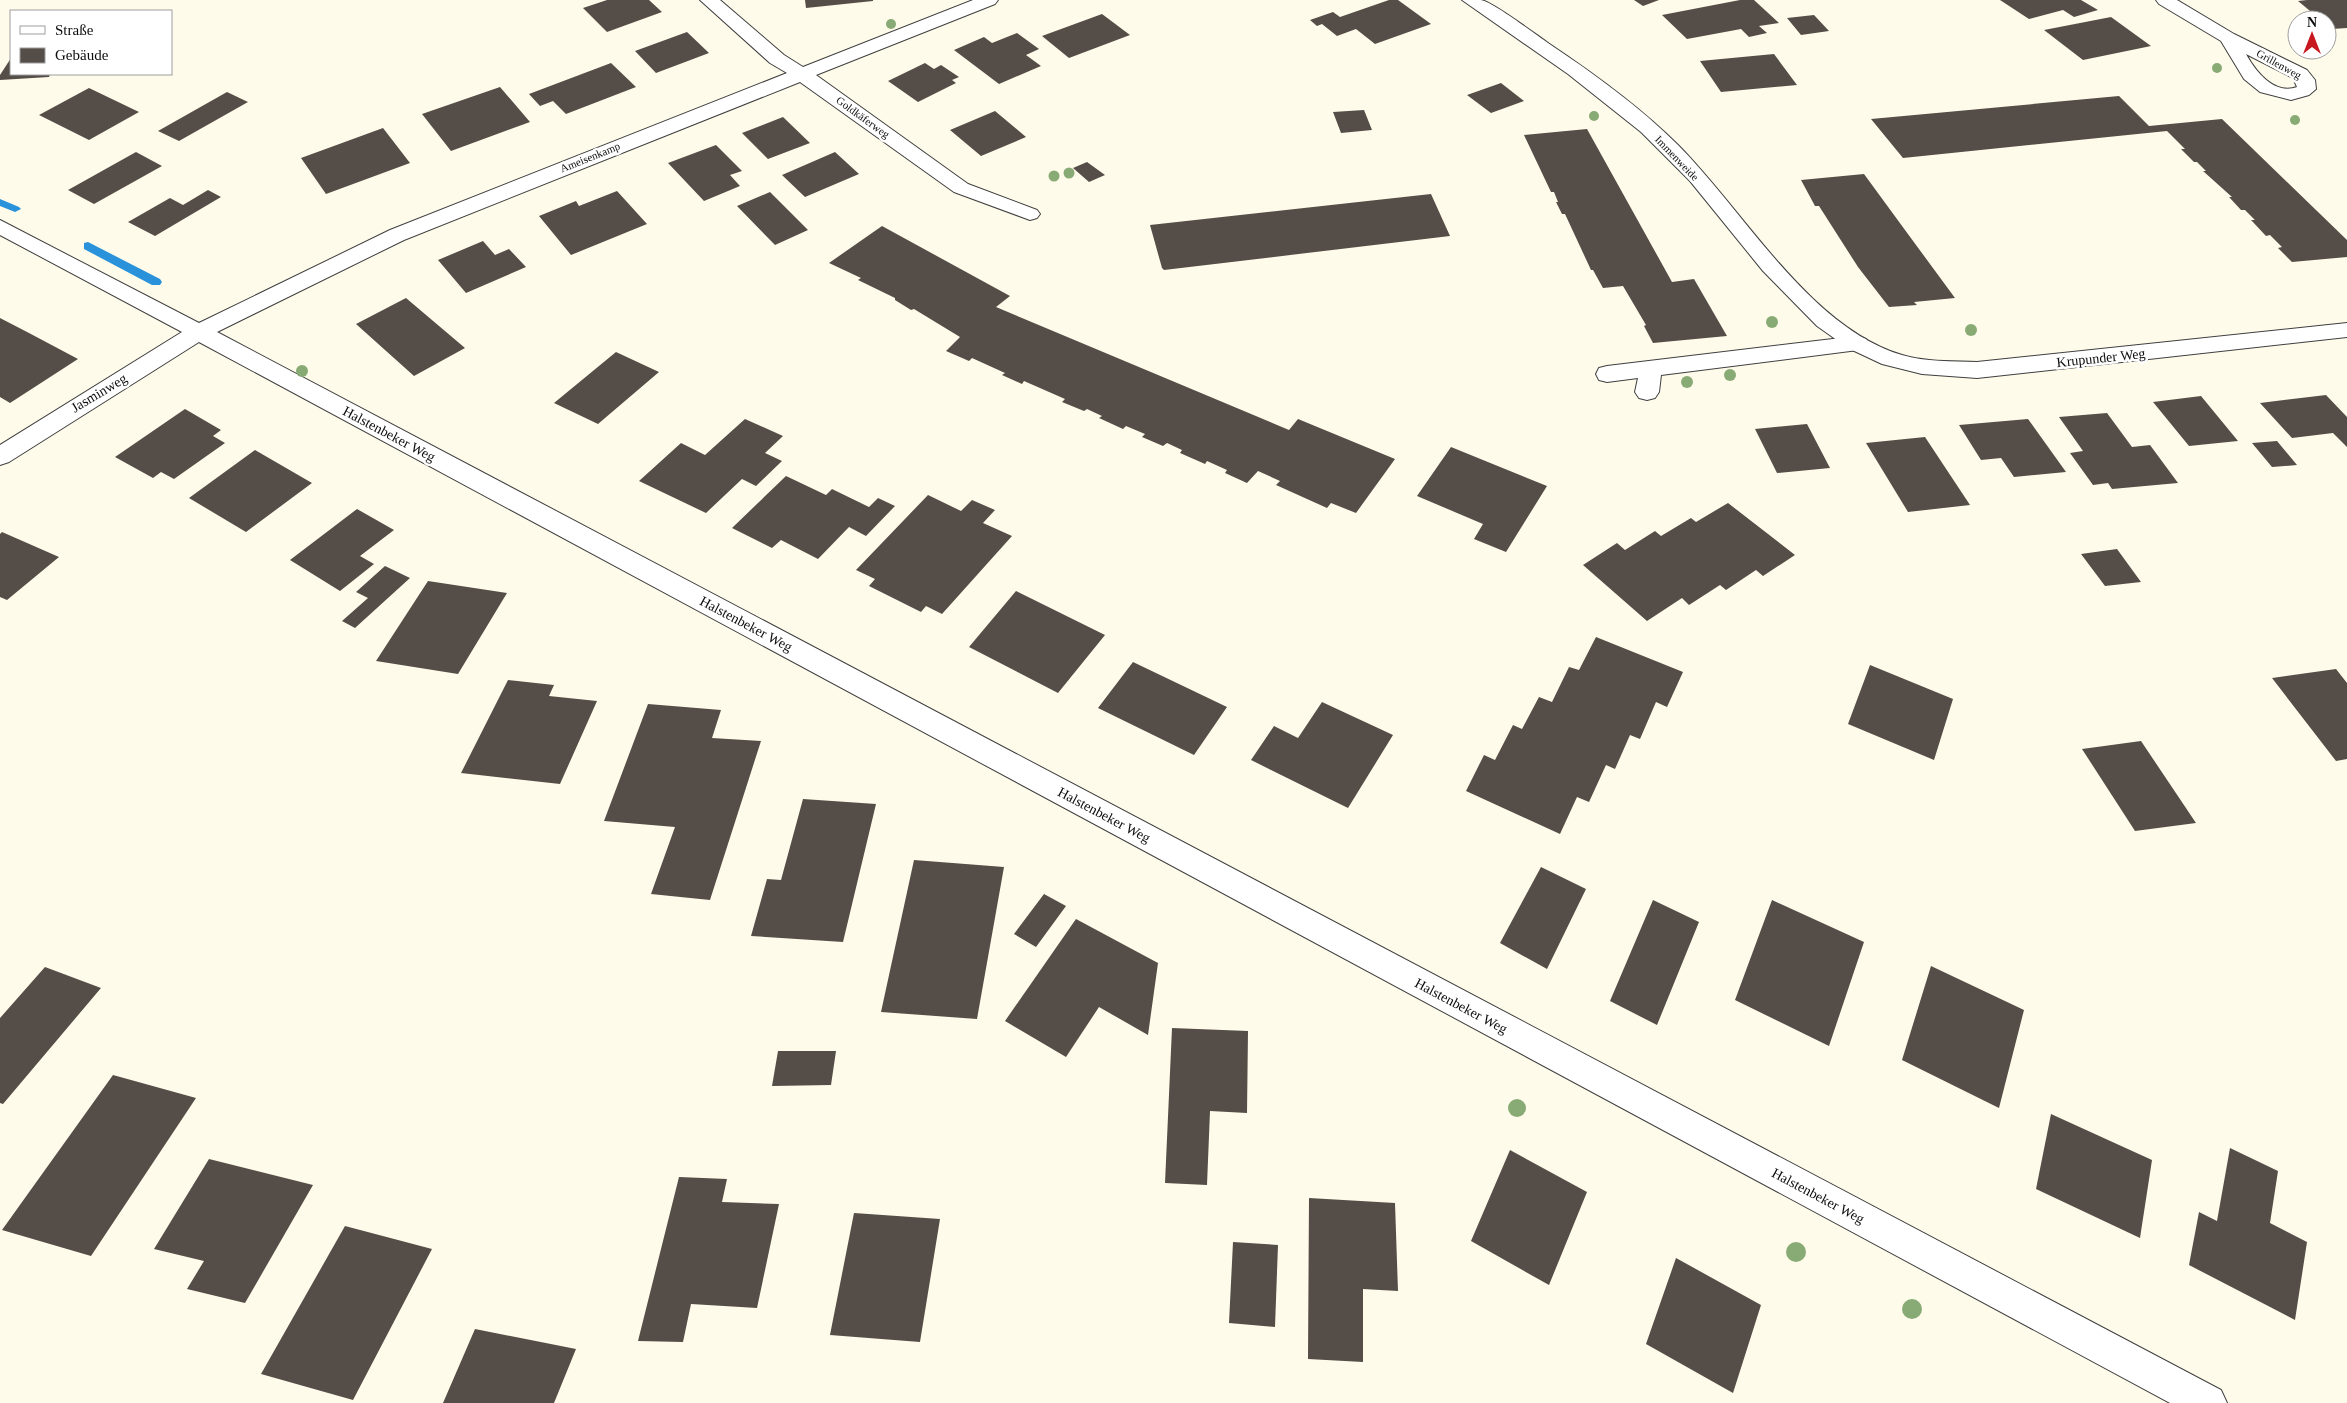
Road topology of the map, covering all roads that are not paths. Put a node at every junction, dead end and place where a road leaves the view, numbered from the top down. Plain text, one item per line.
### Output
1 (709, 0) edge
2 (989, 0) edge
3 (1470, 0) edge
4 (2165, 0) edge
5 (2228, 38) dead end
6 (800, 74) junction
7 (1030, 214) dead end
8 (0, 226) edge
9 (2347, 330) edge
10 (199, 332) junction
11 (1858, 344) junction
12 (1651, 369) junction
13 (1607, 374) dead end
14 (1647, 392) dead end
15 (0, 456) edge
16 (2208, 1403) edge

1 - 6 street, Goldkäferweg
2 - 6 street, Ameisenkamp
3 - 11 street, Immenweide
4 - 5 street
6 - 7 street, Goldkäferweg
6 - 10 street, Ameisenkamp
8 - 10 street, Halstenbeker Weg
9 - 11 street, Krupunder Weg
10 - 15 street, Jasminweg
10 - 16 street, Halstenbeker Weg
11 - 12 street
12 - 13 street
12 - 14 street

